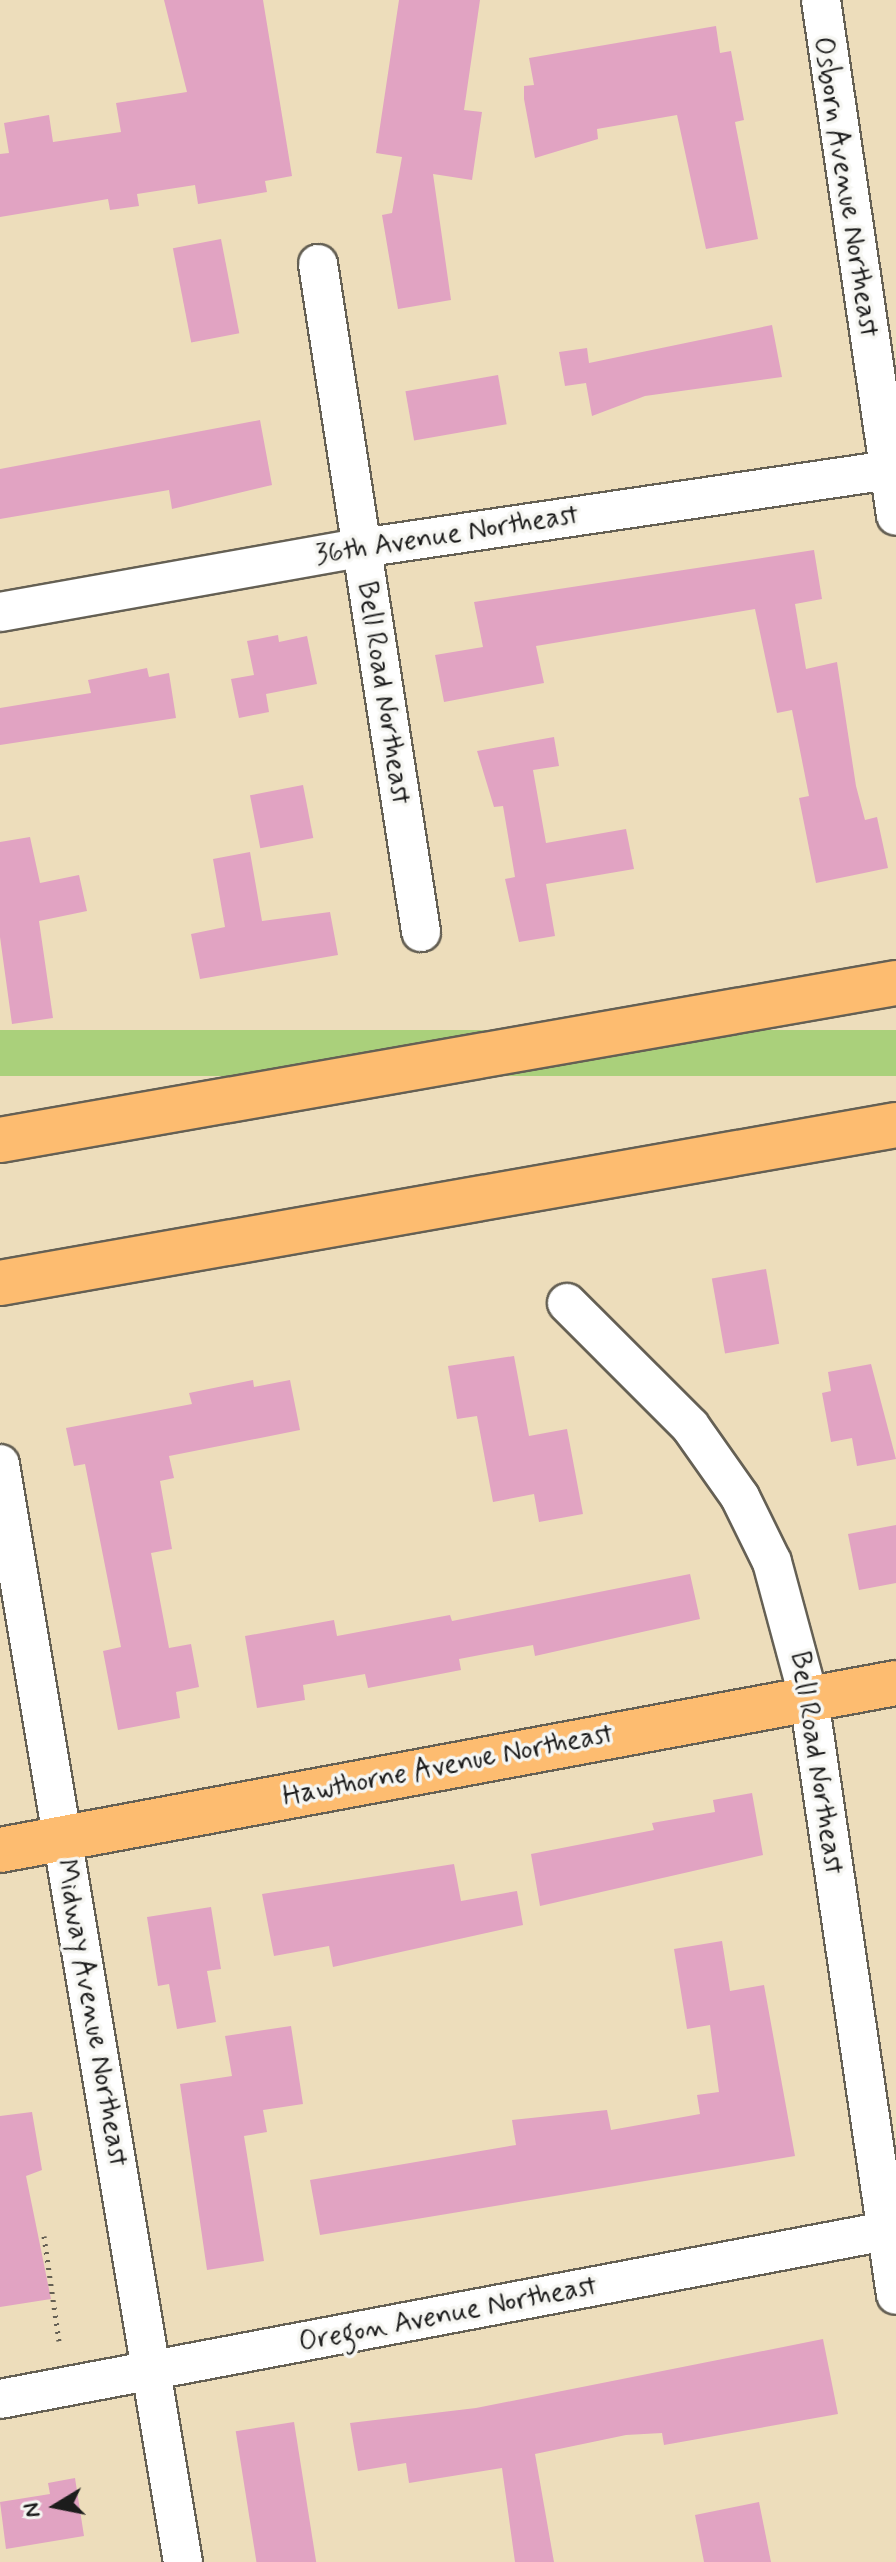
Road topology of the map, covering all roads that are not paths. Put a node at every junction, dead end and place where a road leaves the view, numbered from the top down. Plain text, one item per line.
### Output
1 (821, 0) edge
2 (318, 264) dead end
3 (892, 469) edge
4 (896, 516) edge
5 (361, 548) junction
6 (0, 612) edge
7 (421, 932) dead end
8 (896, 983) edge
9 (896, 1125) edge
10 (0, 1140) edge
11 (0, 1283) edge
12 (567, 1303) dead end
13 (0, 1464) edge
14 (11, 1604) edge
15 (896, 1683) edge
16 (809, 1699) junction
17 (61, 1838) junction
18 (0, 1850) edge
19 (890, 2230) edge
20 (896, 2295) edge
21 (151, 2372) junction
22 (0, 2399) edge
23 (183, 2562) edge

1 - 3 street, Osborn Avenue Northeast
2 - 5 street, Bell Road Northeast
3 - 4 street, Osborn Avenue Northeast
3 - 5 street, 36th Avenue Northeast
5 - 6 street, 36th Avenue Northeast
5 - 7 street, Bell Road Northeast
8 - 10 main road
9 - 11 main road
12 - 16 street, Bell Road Northeast
13 - 14 street, Midway Avenue Northeast
14 - 17 street, Midway Avenue Northeast
15 - 16 main road, Hawthorne Avenue Northeast
16 - 17 main road, Hawthorne Avenue Northeast
16 - 19 street, Bell Road Northeast
17 - 18 main road, Hawthorne Avenue Northeast
17 - 21 street, Midway Avenue Northeast
19 - 20 street, Bell Road Northeast
19 - 21 street, Oregon Avenue Northeast
21 - 22 street, Oregon Avenue Northeast
21 - 23 street, Midway Avenue Northeast

